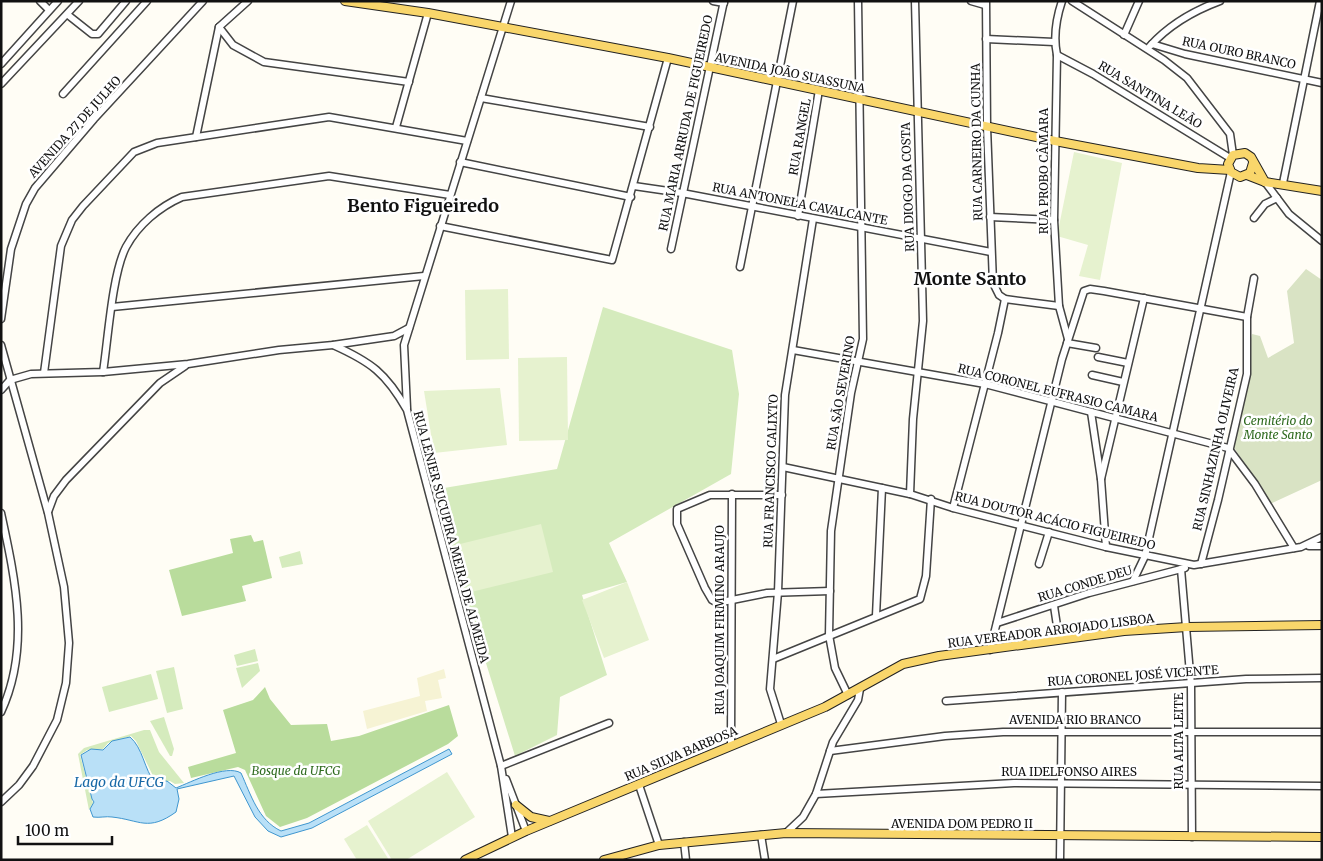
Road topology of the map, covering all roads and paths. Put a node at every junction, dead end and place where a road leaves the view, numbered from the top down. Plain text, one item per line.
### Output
1 (40, 1) edge
2 (58, 1) edge
3 (79, 1) edge
4 (126, 1) edge
5 (203, 1) edge
6 (248, 1) edge
7 (345, 1) edge
8 (511, 1) edge
9 (713, 1) edge
10 (793, 1) edge
11 (857, 1) edge
12 (915, 1) edge
13 (971, 1) edge
14 (1062, 1) edge
15 (1072, 1) edge
16 (1138, 1) edge
17 (1220, 1) edge
18 (1320, 1) edge
19 (146, 2) edge
20 (724, 2) edge
21 (985, 3) edge
22 (50, 10) junction
23 (428, 14) junction
24 (68, 15) junction
25 (219, 27) junction
26 (503, 27) junction
27 (1124, 35) junction
28 (986, 39) junction
29 (1054, 42) junction
30 (1152, 44) junction
31 (1147, 50) junction
32 (1057, 55) junction
33 (668, 58) junction
34 (2, 62) edge
35 (709, 67) junction
36 (1304, 79) junction
37 (409, 82) junction
38 (776, 82) junction
39 (1322, 83) edge
40 (1, 84) edge
41 (819, 90) junction
42 (63, 94) dead end
43 (481, 98) junction
44 (860, 99) junction
45 (917, 110) junction
46 (396, 127) junction
47 (650, 127) junction
48 (987, 127) junction
49 (196, 137) junction
50 (467, 140) junction
51 (1055, 141) junction
52 (1231, 156) junction
53 (460, 162) junction
54 (1253, 164) junction
55 (1230, 172) junction
56 (1247, 175) junction
57 (1264, 182) junction
58 (1283, 183) junction
59 (634, 186) junction
60 (1322, 191) edge
61 (682, 193) junction
62 (450, 195) junction
63 (631, 196) junction
64 (1277, 198) junction
65 (753, 206) junction
66 (798, 216) junction
67 (990, 217) junction
68 (1254, 218) dead end
69 (812, 219) junction
70 (1054, 220) junction
71 (440, 226) junction
72 (862, 227) junction
73 (920, 238) junction
74 (1322, 241) edge
75 (671, 249) dead end
76 (991, 252) junction
77 (740, 267) dead end
78 (424, 276) junction
79 (1254, 278) dead end
80 (1144, 298) junction
81 (1005, 299) junction
82 (1059, 306) junction
83 (112, 307) junction
84 (1200, 309) junction
85 (1247, 317) junction
86 (1, 319) edge
87 (409, 328) junction
88 (394, 336) junction
89 (360, 340) junction
90 (1068, 342) junction
91 (1, 345) edge
92 (333, 345) junction
93 (404, 345) junction
94 (1096, 348) dead end
95 (793, 350) junction
96 (358, 356) junction
97 (1098, 357) dead end
98 (857, 362) junction
99 (1128, 363) junction
100 (188, 364) junction
101 (103, 372) junction
102 (918, 372) junction
103 (44, 373) junction
104 (1092, 375) dead end
105 (10, 380) junction
106 (1123, 382) junction
107 (405, 384) junction
108 (986, 384) junction
109 (394, 387) junction
110 (1, 390) edge
111 (1053, 402) junction
112 (407, 410) junction
113 (1091, 412) junction
114 (1116, 418) junction
115 (1172, 432) junction
116 (1228, 448) junction
117 (783, 467) junction
118 (837, 478) junction
119 (1101, 480) junction
120 (882, 488) junction
121 (732, 494) junction
122 (910, 494) junction
123 (782, 495) junction
124 (931, 499) junction
125 (953, 508) junction
126 (1, 513) edge
127 (48, 513) junction
128 (1020, 524) junction
129 (1049, 532) junction
130 (1322, 537) edge
131 (1308, 545) junction
132 (1322, 546) edge
133 (1106, 547) junction
134 (1294, 548) junction
135 (1144, 556) junction
136 (1039, 564) dead end
137 (1197, 564) junction
138 (1181, 569) junction
139 (1132, 581) junction
140 (830, 590) junction
141 (778, 592) junction
142 (732, 601) junction
143 (1054, 606) junction
144 (876, 616) junction
145 (997, 623) junction
146 (1322, 625) edge
147 (1187, 627) junction
148 (829, 635) junction
149 (1059, 639) junction
150 (990, 650) junction
151 (773, 659) junction
152 (903, 664) joint
153 (1322, 678) edge
154 (1191, 685) junction
155 (860, 689) junction
156 (1062, 692) junction
157 (848, 695) junction
158 (946, 701) dead end
159 (1, 712) edge
160 (609, 723) dead end
161 (781, 724) junction
162 (1062, 730) junction
163 (1190, 732) junction
164 (1322, 732) edge
165 (731, 745) junction
166 (830, 751) junction
167 (501, 766) junction
168 (1062, 784) junction
169 (639, 785) junction
170 (1190, 785) junction
171 (1322, 786) edge
172 (816, 794) junction
173 (1, 802) edge
174 (516, 805) junction
175 (551, 821) junction
176 (526, 832) junction
177 (786, 833) junction
178 (761, 834) junction
179 (1060, 835) junction
180 (1192, 837) junction
181 (1322, 837) edge
182 (512, 838) junction
183 (684, 842) junction
184 (659, 845) junction
185 (466, 860) edge
186 (604, 860) edge
187 (686, 860) edge
188 (765, 860) edge
189 (1060, 860) edge

1 - 22 street
2 - 22 street
3 - 24 street
4 - 24 street
5 - 86 street, AVENIDA 27 DE JULHO
6 - 25 street
7 - 23 main road, AVENIDA JOÃO SUASSUNA
8 - 26 street
9 - 20 street
10 - 38 street
11 - 44 street, RUA SÃO SEVERINO
12 - 45 street, RUA DIOGO DA COSTA
13 - 21 street
14 - 29 street, RUA PROBO CÂMARA
15 - 27 street
16 - 27 street
17 - 30 street
18 - 36 street
19 - 42 street
20 - 35 street, RUA MARIA ARRUDA DE FIGUEIREDO
21 - 28 street, RUA CARNEIRO DA CUNHA
22 - 34 street
23 - 26 main road, AVENIDA JOÃO SUASSUNA
23 - 37 street
24 - 40 street
25 - 37 street
25 - 49 street
26 - 33 main road, AVENIDA JOÃO SUASSUNA
26 - 43 street
27 - 31 street
28 - 29 street
28 - 48 street, RUA CARNEIRO DA CUNHA
29 - 32 street, RUA PROBO CÂMARA
30 - 31 street
30 - 36 street, RUA OURO BRANCO
31 - 52 street
32 - 51 street, RUA PROBO CÂMARA
32 - 52 street, RUA SANTINA LEÃO
33 - 35 main road, AVENIDA JOÃO SUASSUNA
33 - 47 street
35 - 38 main road, AVENIDA JOÃO SUASSUNA
35 - 61 street, RUA MARIA ARRUDA DE FIGUEIREDO
36 - 39 street, RUA OURO BRANCO
36 - 58 street
37 - 46 street
38 - 41 main road, AVENIDA JOÃO SUASSUNA
38 - 65 street
41 - 44 main road, AVENIDA JOÃO SUASSUNA
41 - 66 street, RUA RANGEL
43 - 47 street
43 - 50 street
44 - 45 main road, AVENIDA JOÃO SUASSUNA
44 - 72 street, RUA SÃO SEVERINO
45 - 48 main road, AVENIDA JOÃO SUASSUNA
45 - 73 street, RUA DIOGO DA COSTA
46 - 49 street
46 - 50 street
47 - 59 street
48 - 51 main road, AVENIDA JOÃO SUASSUNA
48 - 67 street, RUA CARNEIRO DA CUNHA
49 - 103 street
50 - 53 street
51 - 55 main road, AVENIDA JOÃO SUASSUNA
51 - 70 street, RUA PROBO CÂMARA
52 - 54 main road
52 - 55 main road
53 - 62 street
53 - 63 street
54 - 56 main road
54 - 57 main road
55 - 56 main road
55 - 84 street
56 - 57 main road
57 - 58 main road
57 - 64 street
58 - 60 main road
59 - 61 street, RUA ANTONELA CAVALCANTE
59 - 63 street
61 - 65 street, RUA ANTONELA CAVALCANTE
61 - 75 street, RUA MARIA ARRUDA DE FIGUEIREDO
62 - 71 street
62 - 83 street
63 - 71 street
64 - 68 street
64 - 74 street
65 - 66 street, RUA ANTONELA CAVALCANTE
65 - 77 street
66 - 69 street, RUA ANTONELA CAVALCANTE
67 - 70 street
67 - 76 street, RUA CARNEIRO DA CUNHA
69 - 72 street, RUA ANTONELA CAVALCANTE
69 - 95 street, RUA FRANCISCO CALIXTO
70 - 82 street, RUA PROBO CÂMARA
71 - 78 street
72 - 73 street, RUA ANTONELA CAVALCANTE
72 - 98 street, RUA SÃO SEVERINO
73 - 76 street, RUA ANTONELA CAVALCANTE
73 - 102 street, RUA DIOGO DA COSTA
76 - 81 street, RUA CARNEIRO DA CUNHA
78 - 83 street
78 - 87 street
79 - 85 street, RUA SINHAZINHA OLIVEIRA
80 - 84 street
80 - 90 street
80 - 99 street
81 - 82 street
81 - 108 street
82 - 90 street, RUA PROBO CÂMARA
83 - 101 street
84 - 85 street
84 - 115 street
85 - 116 street, RUA SINHAZINHA OLIVEIRA
87 - 88 street
87 - 93 street
88 - 89 street
88 - 93 street
89 - 92 street
89 - 96 street
90 - 94 street
90 - 111 street
91 - 105 street
92 - 96 street, RUA LENIER SUCUPIRA MEIRA DE ALMEIDA
92 - 100 street
93 - 107 street
95 - 98 street, RUA CORONEL EUFRASIO CAMARA
95 - 117 street, RUA FRANCISCO CALIXTO
96 - 109 street, RUA LENIER SUCUPIRA MEIRA DE ALMEIDA
97 - 99 street
98 - 102 street, RUA CORONEL EUFRASIO CAMARA
98 - 118 street, RUA SÃO SEVERINO
99 - 106 street
100 - 101 street
100 - 127 street
101 - 103 street
102 - 108 street, RUA CORONEL EUFRASIO CAMARA
102 - 122 street, RUA DIOGO DA COSTA
103 - 105 street
104 - 106 street
105 - 110 street
105 - 127 street
106 - 114 street
107 - 109 street
107 - 112 street
108 - 111 street, RUA CORONEL EUFRASIO CAMARA
108 - 125 street
109 - 112 street, RUA LENIER SUCUPIRA MEIRA DE ALMEIDA
111 - 113 street, RUA CORONEL EUFRASIO CAMARA
111 - 128 street
112 - 167 street, RUA LENIER SUCUPIRA MEIRA DE ALMEIDA
113 - 114 street, RUA CORONEL EUFRASIO CAMARA
113 - 119 street
114 - 115 street, RUA CORONEL EUFRASIO CAMARA
114 - 119 street
115 - 116 street, RUA CORONEL EUFRASIO CAMARA
115 - 135 street
116 - 134 street
116 - 137 street, RUA SINHAZINHA OLIVEIRA
117 - 118 street, RUA DOUTOR ACÁCIO FIGUEIREDO
117 - 123 street, RUA FRANCISCO CALIXTO
118 - 120 street, RUA DOUTOR ACÁCIO FIGUEIREDO
118 - 140 street, RUA SÃO SEVERINO
119 - 133 street
120 - 122 street, RUA DOUTOR ACÁCIO FIGUEIREDO
120 - 144 street
121 - 123 street
121 - 142 street, RUA JOAQUIM FIRMINO ARAUJO
121 - 142 street
122 - 124 street, RUA DOUTOR ACÁCIO FIGUEIREDO
123 - 141 street, RUA FRANCISCO CALIXTO
124 - 125 street, RUA DOUTOR ACÁCIO FIGUEIREDO
124 - 144 street
125 - 128 street, RUA DOUTOR ACÁCIO FIGUEIREDO
126 - 159 street
127 - 173 street
128 - 129 street, RUA DOUTOR ACÁCIO FIGUEIREDO
128 - 145 street
129 - 133 street, RUA DOUTOR ACÁCIO FIGUEIREDO
129 - 136 street
130 - 131 street, RUA DOUTOR ACÁCIO FIGUEIREDO
131 - 132 street
131 - 134 street, RUA DOUTOR ACÁCIO FIGUEIREDO
133 - 135 street, RUA DOUTOR ACÁCIO FIGUEIREDO
134 - 137 street, RUA DOUTOR ACÁCIO FIGUEIREDO
135 - 137 street, RUA DOUTOR ACÁCIO FIGUEIREDO
135 - 139 street
137 - 138 street
138 - 139 street, RUA CONDE DEU
138 - 147 street, RUA ALTA LEITE
139 - 143 street, RUA CONDE DEU
140 - 141 street
140 - 148 street, RUA SÃO SEVERINO
141 - 142 street
141 - 151 street, RUA FRANCISCO CALIXTO
142 - 165 street, RUA JOAQUIM FIRMINO ARAUJO
143 - 145 street, RUA CONDE DEU
143 - 149 street
144 - 148 street
145 - 150 street
146 - 147 main road, RUA VEREADOR ARROJADO LISBOA
147 - 149 main road, RUA VEREADOR ARROJADO LISBOA
147 - 154 street, RUA ALTA LEITE
148 - 151 street
148 - 157 street, RUA SÃO SEVERINO
149 - 150 main road, RUA VEREADOR ARROJADO LISBOA
150 - 152 main road, RUA VEREADOR ARROJADO LISBOA
151 - 161 street, RUA FRANCISCO CALIXTO
152 - 155 main road, RUA SILVA BARBOSA
153 - 154 street, RUA CORONEL JOSÉ VICENTE
154 - 156 street, RUA CORONEL JOSÉ VICENTE
154 - 163 street, RUA ALTA LEITE
155 - 157 main road, RUA SILVA BARBOSA
155 - 166 street
156 - 158 street, RUA CORONEL JOSÉ VICENTE
156 - 162 street
157 - 161 main road, RUA SILVA BARBOSA
160 - 167 street
161 - 165 main road, RUA SILVA BARBOSA
162 - 163 street, AVENIDA RIO BRANCO
162 - 166 street, AVENIDA RIO BRANCO
162 - 168 street
163 - 164 street, AVENIDA RIO BRANCO
163 - 170 street, RUA ALTA LEITE
165 - 169 main road, RUA SILVA BARBOSA
166 - 172 street
167 - 174 street, RUA LENIER SUCUPIRA MEIRA DE ALMEIDA
167 - 182 street, RUA LENIER SUCUPIRA MEIRA DE ALMEIDA
168 - 170 street, RUA IDELFONSO AIRES
168 - 172 street, RUA IDELFONSO AIRES
168 - 179 street
169 - 175 main road, RUA SILVA BARBOSA
169 - 184 street
170 - 171 street, RUA IDELFONSO AIRES
170 - 180 street, RUA ALTA LEITE
172 - 177 street
174 - 175 main road
174 - 176 street, RUA LENIER SUCUPIRA MEIRA DE ALMEIDA
175 - 176 main road, RUA SILVA BARBOSA
176 - 182 main road, RUA SILVA BARBOSA
177 - 178 main road, AVENIDA DOM PEDRO II
177 - 179 main road, AVENIDA DOM PEDRO II
178 - 183 main road, AVENIDA DOM PEDRO II
178 - 188 street
179 - 180 main road, AVENIDA DOM PEDRO II
179 - 189 street
180 - 181 main road, AVENIDA DOM PEDRO II
182 - 185 main road, RUA SILVA BARBOSA
183 - 184 main road, AVENIDA DOM PEDRO II
183 - 187 street
184 - 186 main road, AVENIDA DOM PEDRO II

